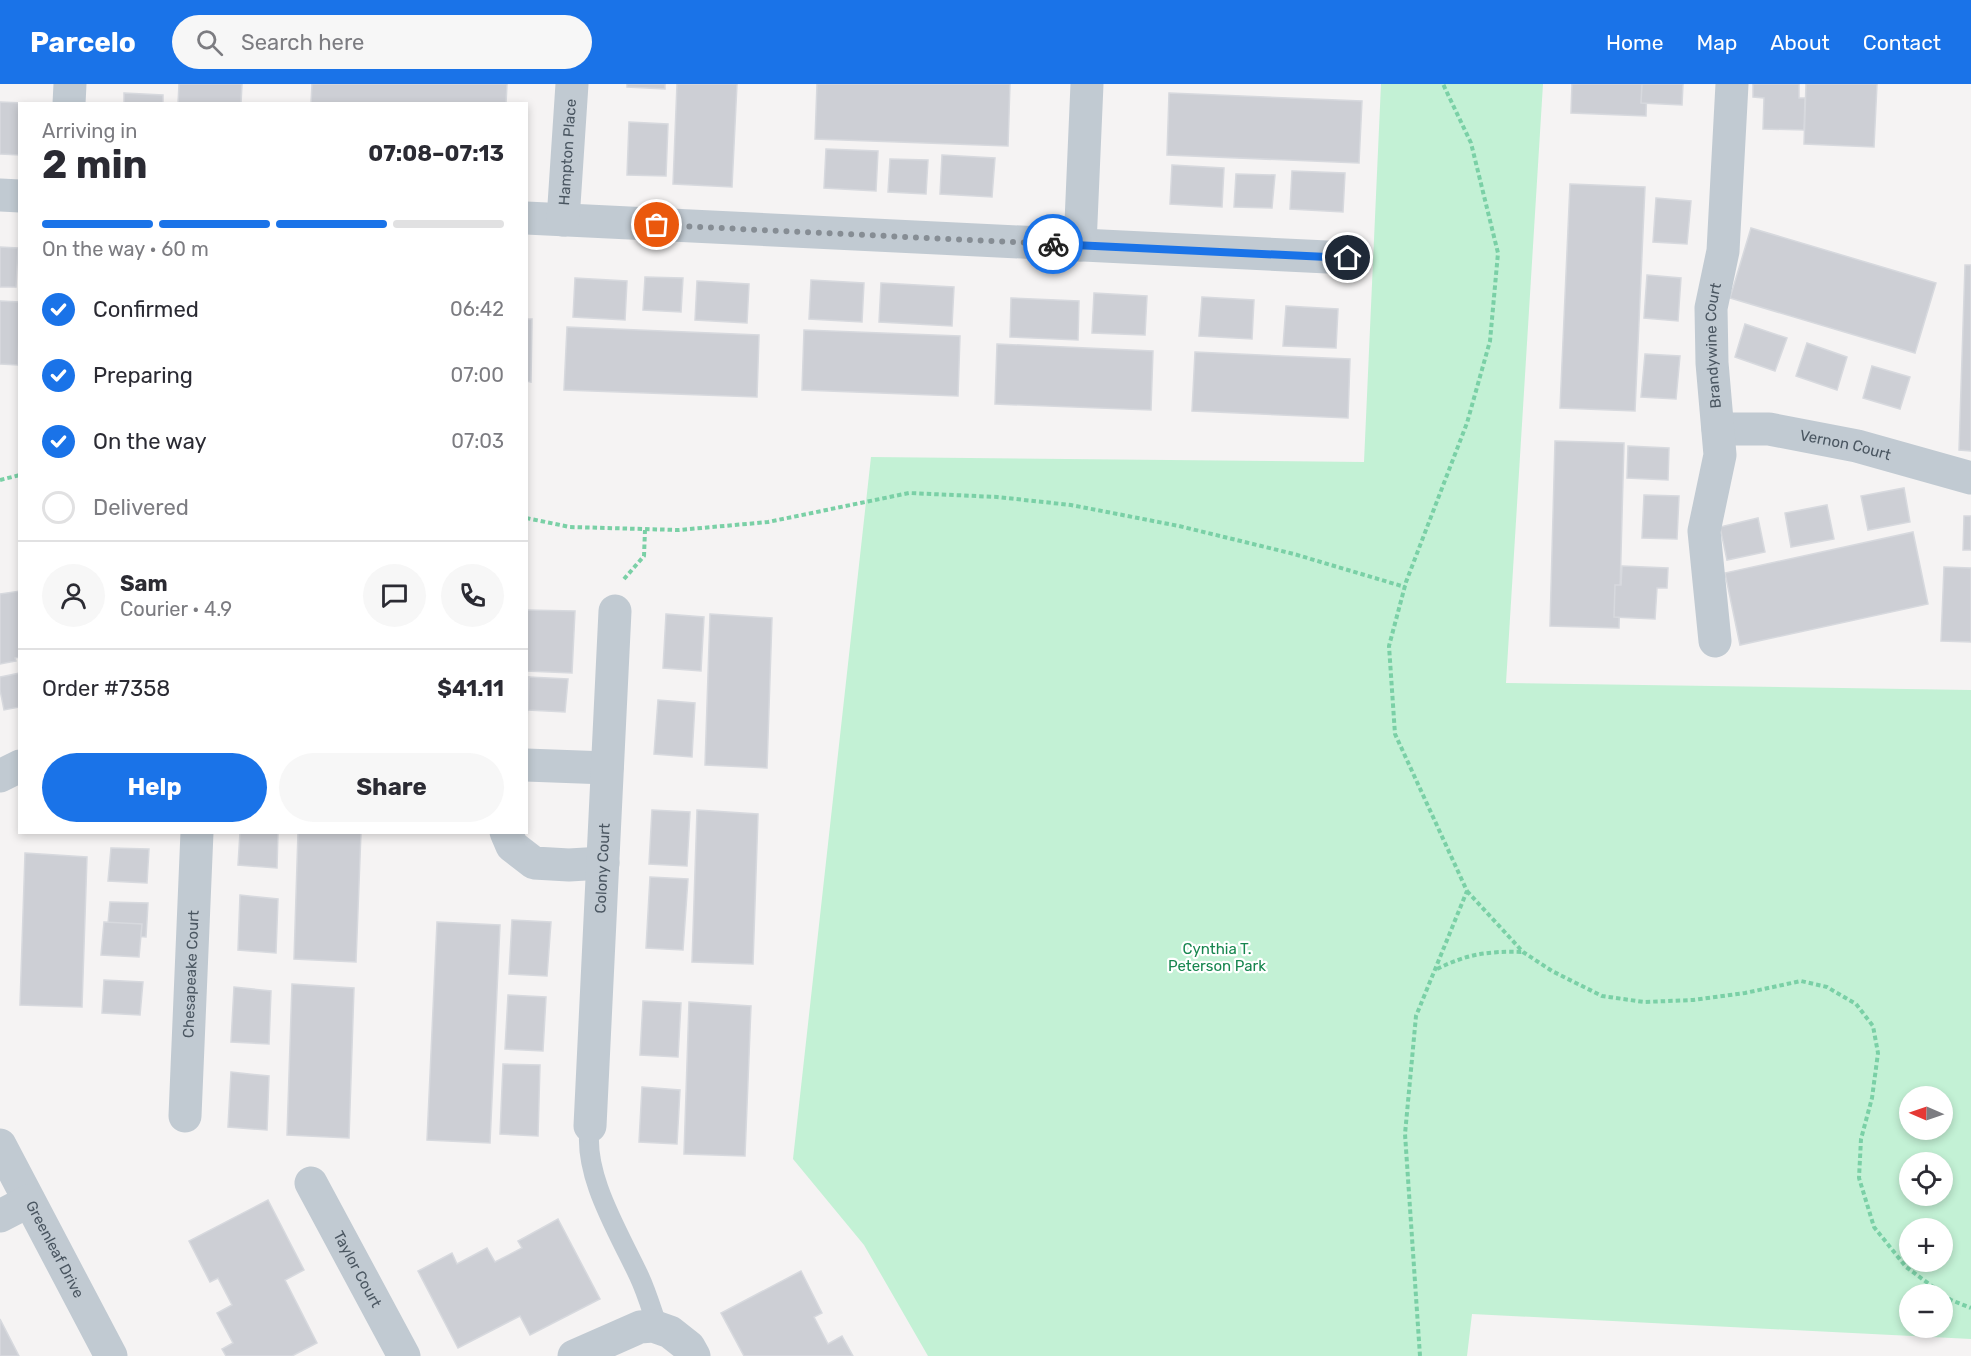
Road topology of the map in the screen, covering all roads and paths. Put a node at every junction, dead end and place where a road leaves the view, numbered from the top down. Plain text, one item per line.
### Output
1 (70, 84) edge
2 (572, 84) edge
3 (1087, 84) edge
4 (1443, 84) edge
5 (1732, 84) edge
6 (69, 102) edge
7 (0, 195) edge
8 (18, 196) edge
9 (528, 218) edge
10 (563, 220) junction
11 (1080, 245) junction
12 (1348, 258) dead end
13 (1718, 429) junction
14 (18, 476) edge
15 (1971, 478) edge
16 (0, 480) edge
17 (528, 518) edge
18 (645, 530) junction
19 (1405, 587) junction
20 (615, 611) joint
21 (1715, 641) dead end
22 (528, 765) edge
23 (18, 767) edge
24 (607, 768) junction
25 (0, 776) edge
26 (197, 834) edge
27 (507, 834) edge
28 (603, 863) junction
29 (1467, 891) junction
30 (1523, 952) junction
31 (1437, 969) junction
32 (185, 1116) dead end
33 (590, 1126) joint
34 (0, 1145) edge
35 (311, 1183) dead end
36 (29, 1201) junction
37 (0, 1216) edge
38 (1971, 1308) edge
39 (664, 1330) junction
40 (111, 1356) edge
41 (404, 1356) edge
42 (574, 1356) edge
43 (694, 1356) edge
44 (1420, 1356) edge

1 - 6 street
2 - 10 street, Hampton Place
3 - 11 street
4 - 19 path
5 - 13 street, Brandywine Court
7 - 8 street
9 - 10 street
10 - 11 street
11 - 12 street
13 - 15 street, Vernon Court
13 - 21 street, Brandywine Court
14 - 16 path
17 - 18 path
18 - 19 path
18 - 20 path
19 - 29 path
20 - 24 street, Colony Court
22 - 24 street
23 - 25 street
24 - 28 street, Colony Court
26 - 32 street, Chesapeake Court
27 - 28 street
28 - 33 street, Colony Court
29 - 30 path
29 - 31 path
30 - 31 path
30 - 38 path
31 - 44 path
33 - 39 lane
34 - 36 street, Greenleaf Drive
35 - 41 street, Taylor Court
36 - 37 street
36 - 40 street, Greenleaf Drive
39 - 42 street
39 - 43 street

